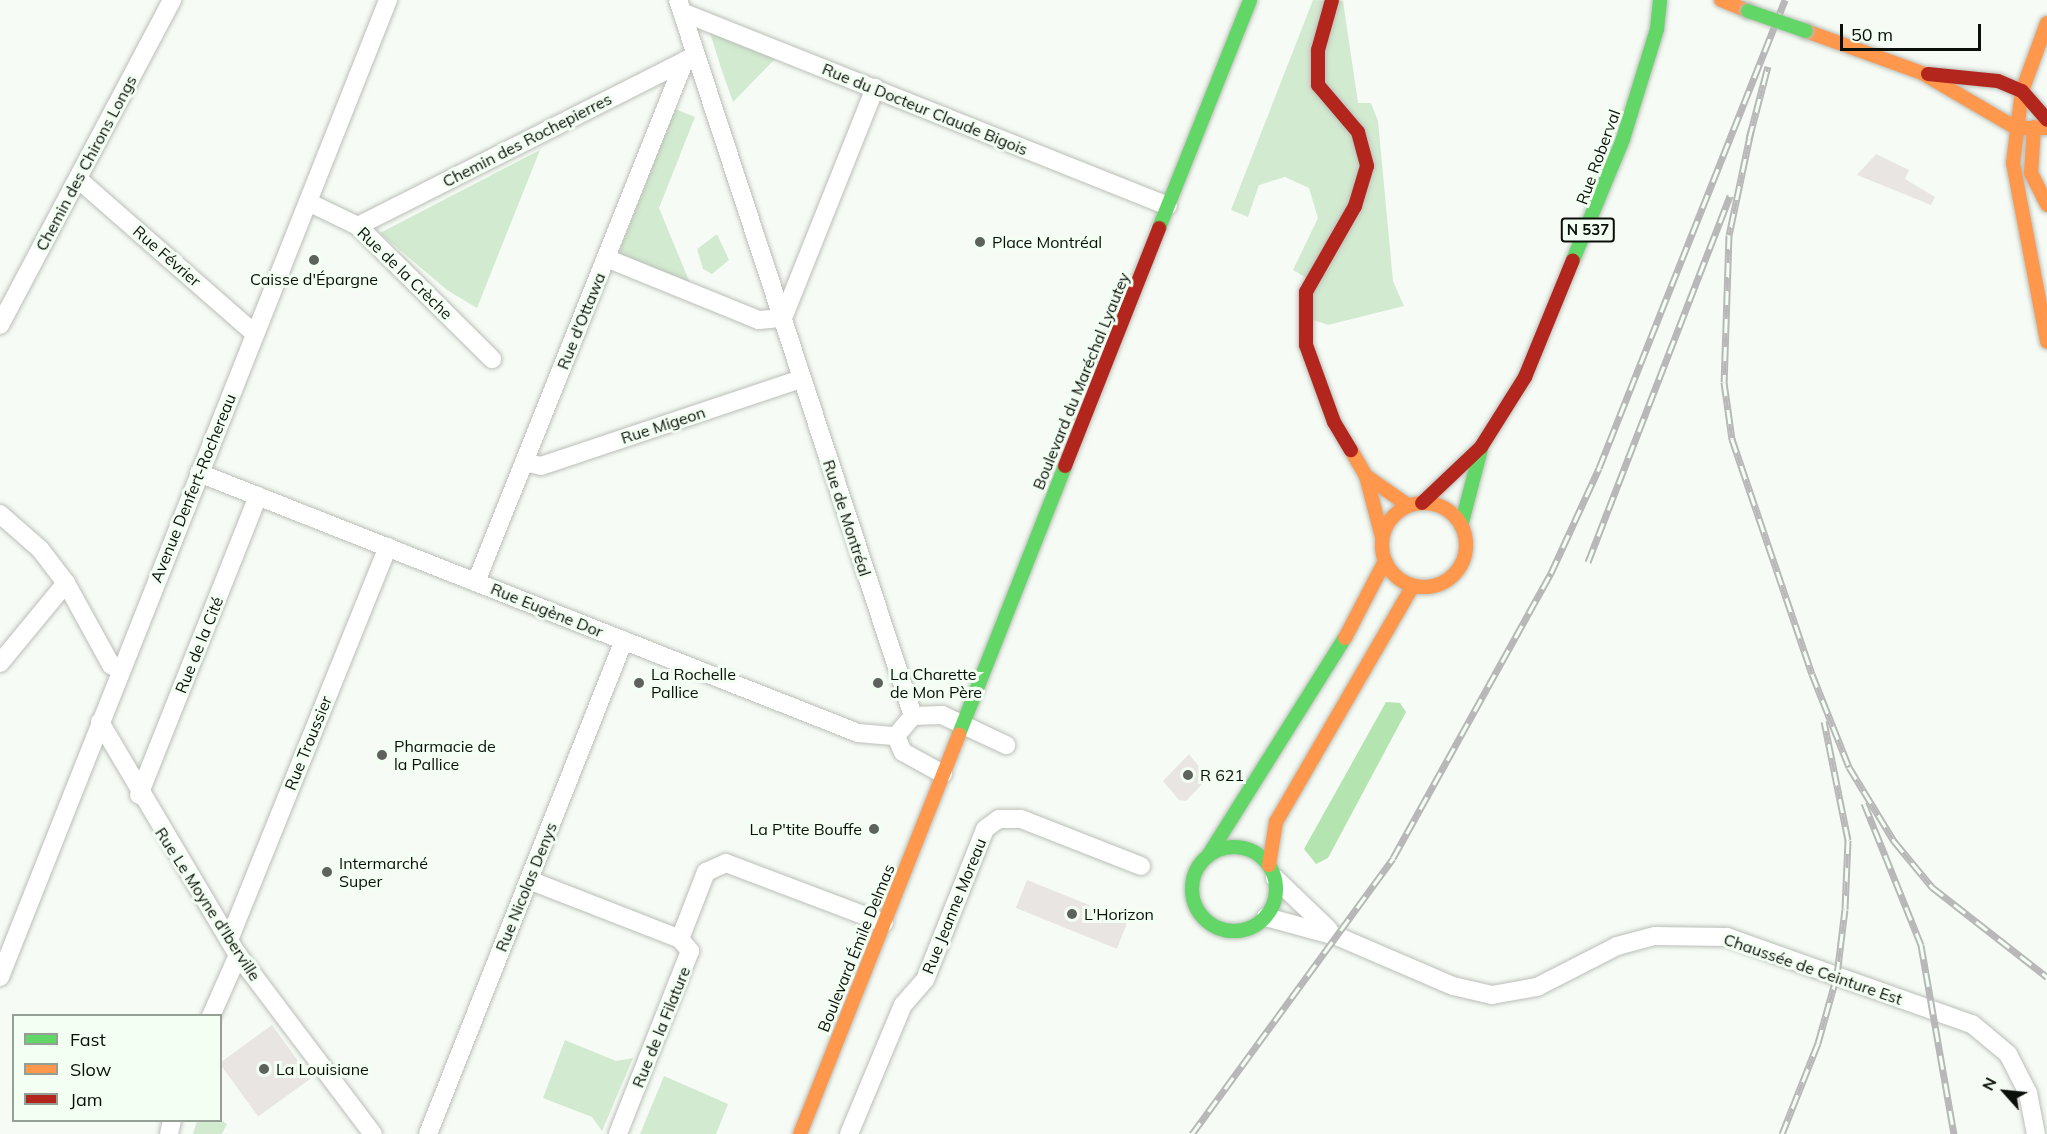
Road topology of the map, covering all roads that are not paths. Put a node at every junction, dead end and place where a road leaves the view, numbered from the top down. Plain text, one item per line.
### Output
1 (172, 0) edge
2 (388, 0) edge
3 (1250, 0) edge
4 (1332, 0) edge
5 (1660, 0) edge
6 (1721, 0) edge
7 (680, 6) edge
8 (2047, 23) edge
9 (691, 58) junction
10 (1922, 74) junction
11 (875, 88) junction
12 (2022, 91) junction
13 (2037, 107) junction
14 (2047, 120) edge
15 (2016, 128) junction
16 (2040, 128) edge
17 (78, 178) junction
18 (308, 202) junction
19 (1168, 206) junction
20 (2047, 206) edge
21 (358, 226) junction
22 (606, 258) junction
23 (783, 318) junction
24 (1, 322) edge
25 (255, 334) junction
26 (2047, 342) edge
27 (492, 359) dead end
28 (801, 379) junction
29 (1481, 447) junction
30 (525, 462) junction
31 (200, 473) junction
32 (1366, 476) junction
33 (258, 496) junction
34 (1415, 504) junction
35 (0, 514) edge
36 (1461, 525) junction
37 (1382, 537) junction
38 (388, 547) junction
39 (1385, 561) junction
40 (476, 582) junction
41 (66, 583) junction
42 (1413, 586) junction
43 (624, 640) junction
44 (0, 663) edge
45 (121, 670) junction
46 (913, 716) junction
47 (100, 722) junction
48 (963, 724) junction
49 (896, 736) junction
50 (1006, 745) dead end
51 (943, 774) junction
52 (139, 795) junction
53 (1208, 856) junction
54 (1141, 866) dead end
55 (1272, 871) junction
56 (529, 880) junction
57 (1266, 917) junction
58 (884, 923) junction
59 (1339, 937) junction
60 (680, 939) junction
61 (233, 948) junction
62 (0, 977) edge
63 (213, 1014) edge
64 (373, 1134) edge
65 (428, 1134) edge
66 (618, 1134) edge
67 (800, 1134) edge
68 (849, 1134) edge
69 (2036, 1134) edge

1 - 17 street, Chemin des Chirons Longs
2 - 18 street, Avenue Denfert-Rochereau
3 - 19 street, Boulevard du Maréchal Lyautey
4 - 32 street
5 - 29 street, Rue Roberval / N 537
6 - 10 street, bridge
7 - 9 street, Rue de Montréal
7 - 11 street, Rue du Docteur Claude Bigois
8 - 12 street
9 - 21 street, Chemin des Rochepierres
9 - 22 street, Rue d'Ottawa
9 - 23 street, Rue de Montréal
10 - 12 street
10 - 15 street
11 - 19 street, Rue du Docteur Claude Bigois
11 - 23 street
12 - 13 street
12 - 15 street
13 - 14 street
13 - 16 street
15 - 16 street
15 - 26 street
16 - 20 street
17 - 24 street, Chemin des Chirons Longs
17 - 25 street, Rue Février
18 - 21 street, Rue de la Crèche
18 - 25 street, Avenue Denfert-Rochereau
19 - 48 street, Boulevard du Maréchal Lyautey
21 - 27 street, Rue de la Crèche
22 - 23 street
22 - 30 street, Rue d'Ottawa
23 - 28 street, Rue de Montréal
25 - 31 street, Avenue Denfert-Rochereau
28 - 30 street, Rue Migeon
28 - 46 street, Rue de Montréal
29 - 34 street, Rue Roberval
29 - 36 street, Rue Roberval
30 - 40 street, Rue d'Ottawa
31 - 33 street, Rue Eugène Dor
31 - 45 street, Avenue Denfert-Rochereau
32 - 34 street
32 - 37 street
33 - 38 street, Rue Eugène Dor
33 - 52 street, Rue de la Cité
34 - 36 street
34 - 37 street
35 - 41 street
36 - 42 street
37 - 39 street
38 - 40 street, Rue Eugène Dor
38 - 61 street, Rue Troussier
39 - 42 street
39 - 53 street
40 - 43 street, Rue Eugène Dor
41 - 44 street
41 - 45 street
42 - 55 street
43 - 49 street, Rue Eugène Dor
43 - 56 street, Rue Nicolas Denys
45 - 47 street, Avenue Denfert-Rochereau
46 - 48 street
46 - 49 street
47 - 52 street, Rue Le Moyne d'Iberville
47 - 62 street, Avenue Denfert-Rochereau
48 - 50 street
48 - 51 street, Boulevard du Maréchal Lyautey
49 - 51 street
51 - 58 street, Boulevard Émile Delmas
52 - 61 street, Rue Le Moyne d'Iberville
53 - 55 street
53 - 57 street
54 - 68 street, Rue Jeanne Moreau
55 - 57 street
55 - 59 street
56 - 60 street, Rue de la Filature
56 - 65 street, Rue Nicolas Denys
57 - 59 street
58 - 60 street
58 - 67 street, Boulevard Émile Delmas
59 - 69 street, Chaussée de Ceinture Est
60 - 66 street, Rue de la Filature
61 - 63 street, Rue Troussier
61 - 64 street, Rue Le Moyne d'Iberville

